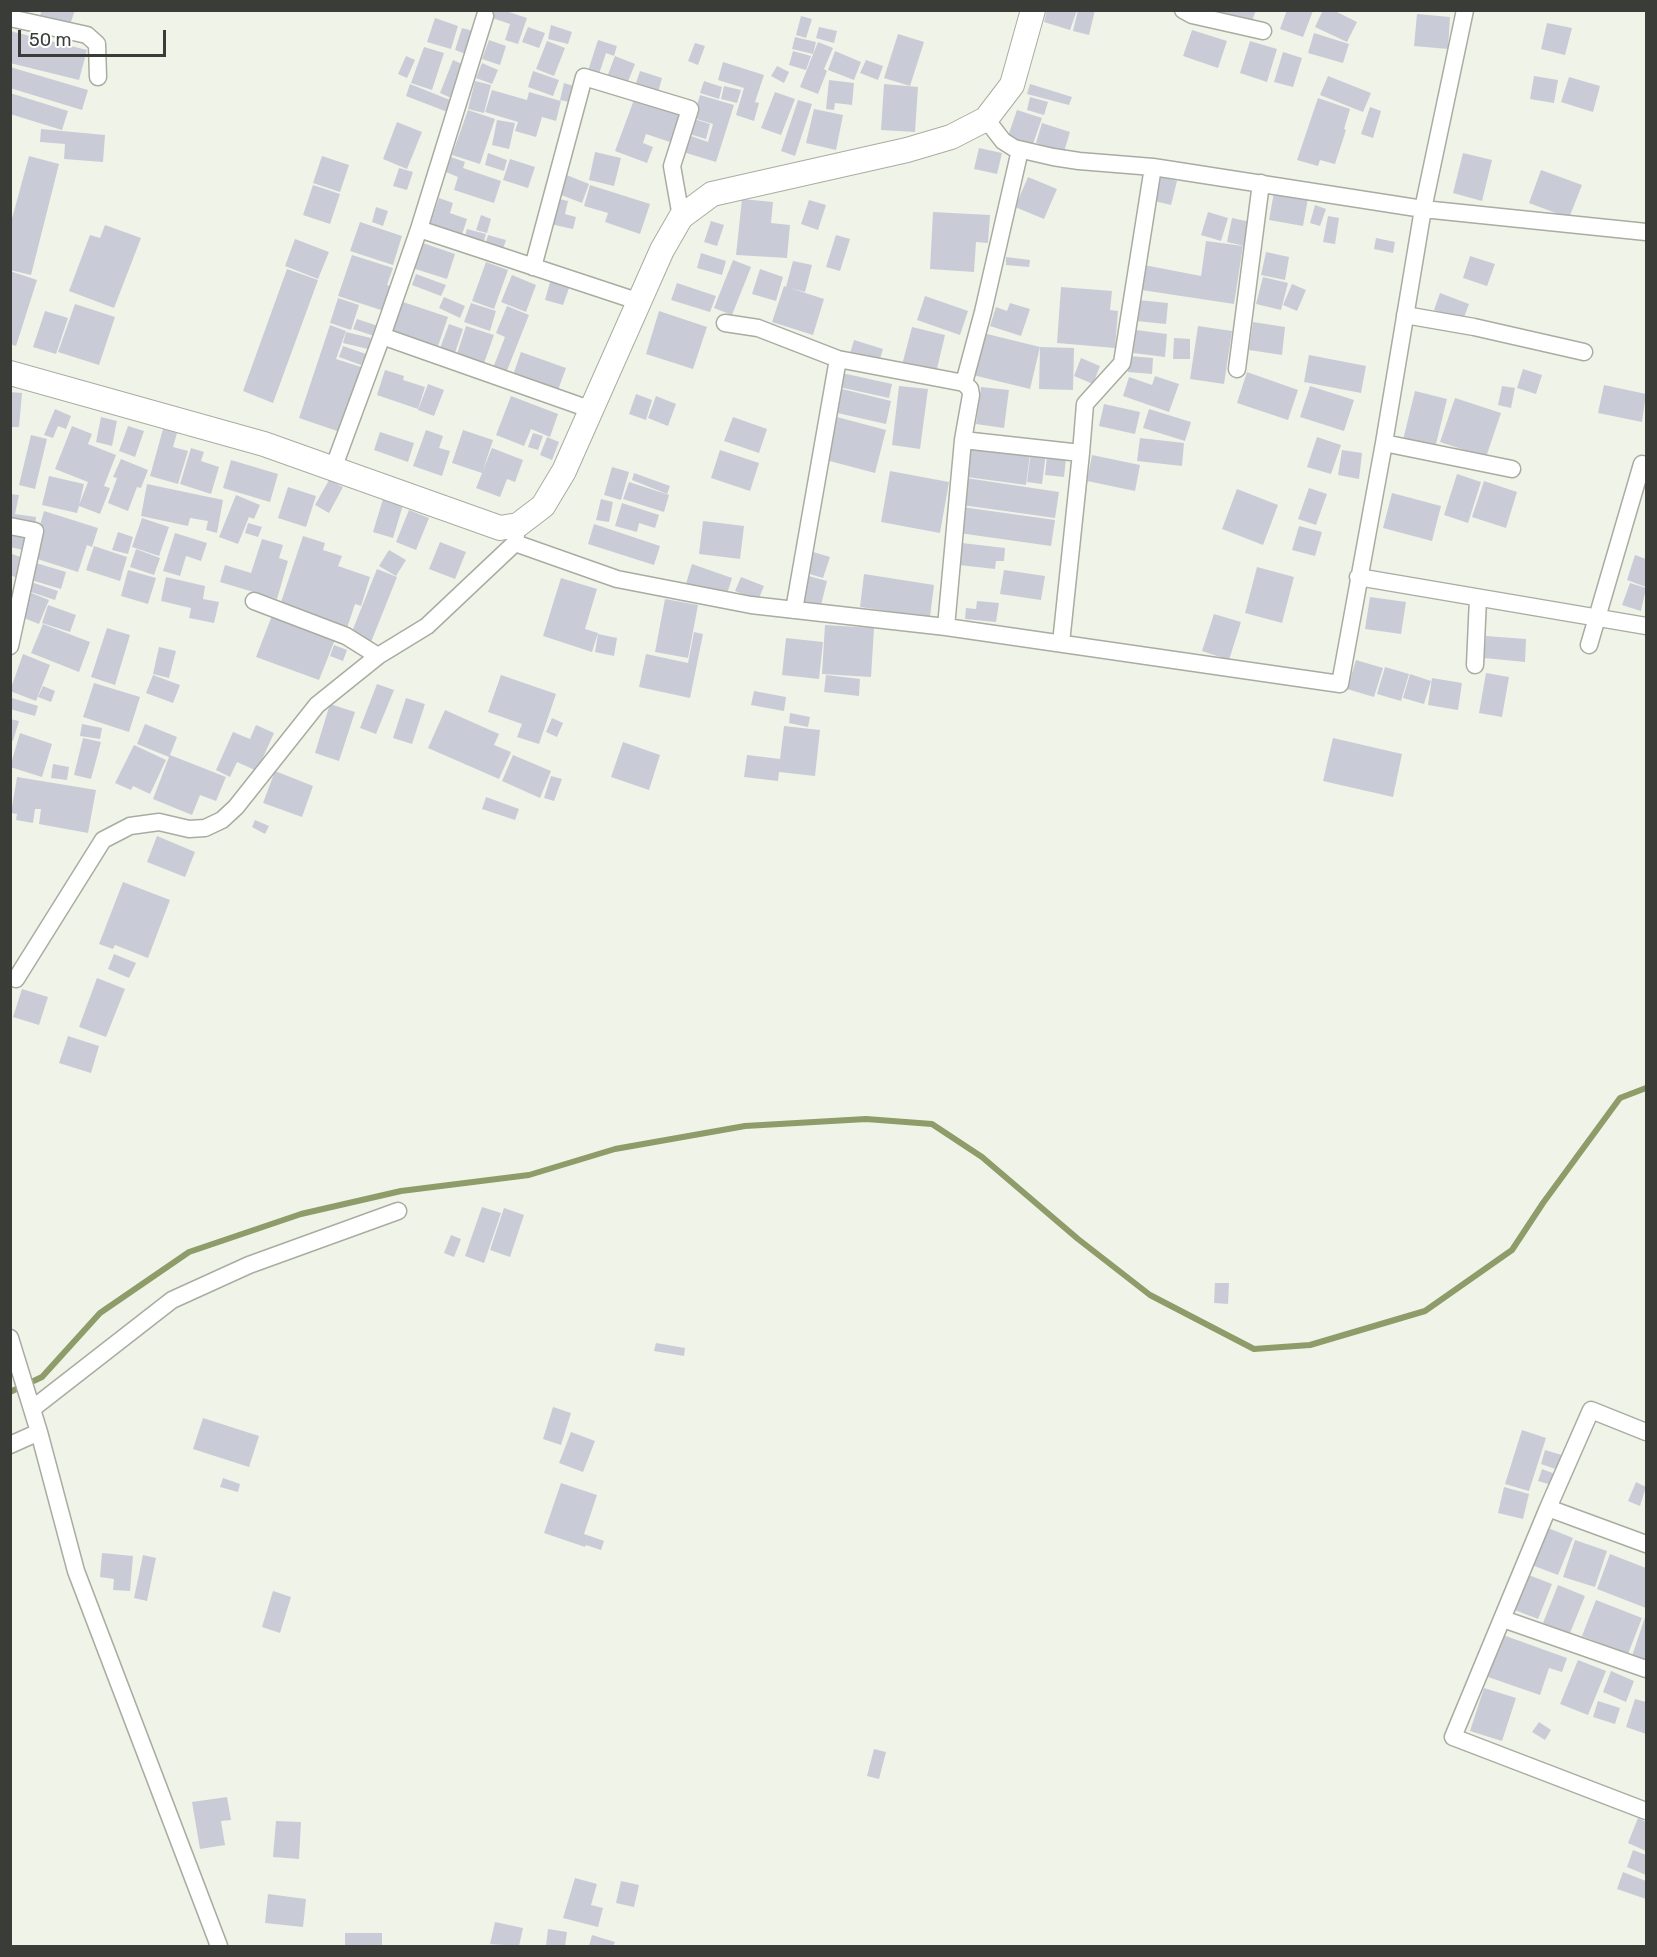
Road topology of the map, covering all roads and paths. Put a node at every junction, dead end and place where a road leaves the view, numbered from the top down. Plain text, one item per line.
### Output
1 (1033, 10) edge
2 (1184, 10) edge
3 (1465, 10) edge
4 (485, 16) dead end
5 (10, 18) edge
6 (1263, 31) dead end
7 (98, 77) dead end
8 (986, 118) junction
9 (1020, 150) junction
10 (1153, 167) junction
11 (1261, 183) junction
12 (1423, 209) junction
13 (681, 217) junction
14 (419, 229) junction
15 (1647, 232) edge
16 (533, 267) junction
17 (640, 302) junction
18 (1405, 315) junction
19 (725, 323) dead end
20 (382, 336) junction
21 (1584, 352) dead end
22 (838, 359) junction
23 (1237, 369) dead end
24 (10, 373) edge
25 (964, 383) junction
26 (592, 410) junction
27 (963, 440) junction
28 (1384, 442) junction
29 (1081, 453) junction
30 (1642, 464) dead end
31 (333, 469) junction
32 (1512, 469) dead end
33 (10, 526) edge
34 (516, 534) junction
35 (1358, 577) junction
36 (1478, 598) junction
37 (254, 601) dead end
38 (794, 610) junction
39 (1597, 619) junction
40 (1647, 626) edge
41 (946, 627) junction
42 (1061, 644) junction
43 (1589, 645) dead end
44 (10, 646) edge
45 (378, 656) junction
46 (1475, 665) dead end
47 (12, 983) edge
48 (398, 1211) dead end
49 (10, 1338) edge
50 (32, 1408) junction
51 (39, 1432) junction
52 (1647, 1432) edge
53 (10, 1446) edge
54 (1548, 1508) junction
55 (1647, 1544) edge
56 (1503, 1618) junction
57 (1647, 1669) edge
58 (1647, 1811) edge
59 (219, 1947) edge

1 - 8 main road
2 - 6 street
3 - 12 street
4 - 14 street
5 - 7 street
8 - 9 street
8 - 13 main road
9 - 10 street
9 - 25 street
10 - 11 street
10 - 29 street
11 - 12 street
11 - 23 street
12 - 15 street
12 - 18 street
13 - 16 street
13 - 17 main road
14 - 16 street
14 - 20 street
16 - 17 street
17 - 26 main road
18 - 21 street
18 - 28 street
19 - 22 street
20 - 26 street
20 - 31 street
22 - 25 street
22 - 38 street
24 - 31 main road
25 - 27 street
26 - 34 main road
27 - 29 street
27 - 41 street
28 - 32 street
28 - 35 street
29 - 42 street
30 - 39 street
31 - 34 main road
33 - 44 street
34 - 38 street
34 - 45 street
35 - 36 street
35 - 42 street
36 - 39 street
36 - 46 street
37 - 45 street
38 - 41 street
39 - 40 street
39 - 43 street
41 - 42 street
45 - 47 street
48 - 50 street
49 - 50 street
50 - 51 street
51 - 53 street
51 - 59 street
52 - 54 street
54 - 55 street
54 - 56 street
56 - 57 street
56 - 58 street

